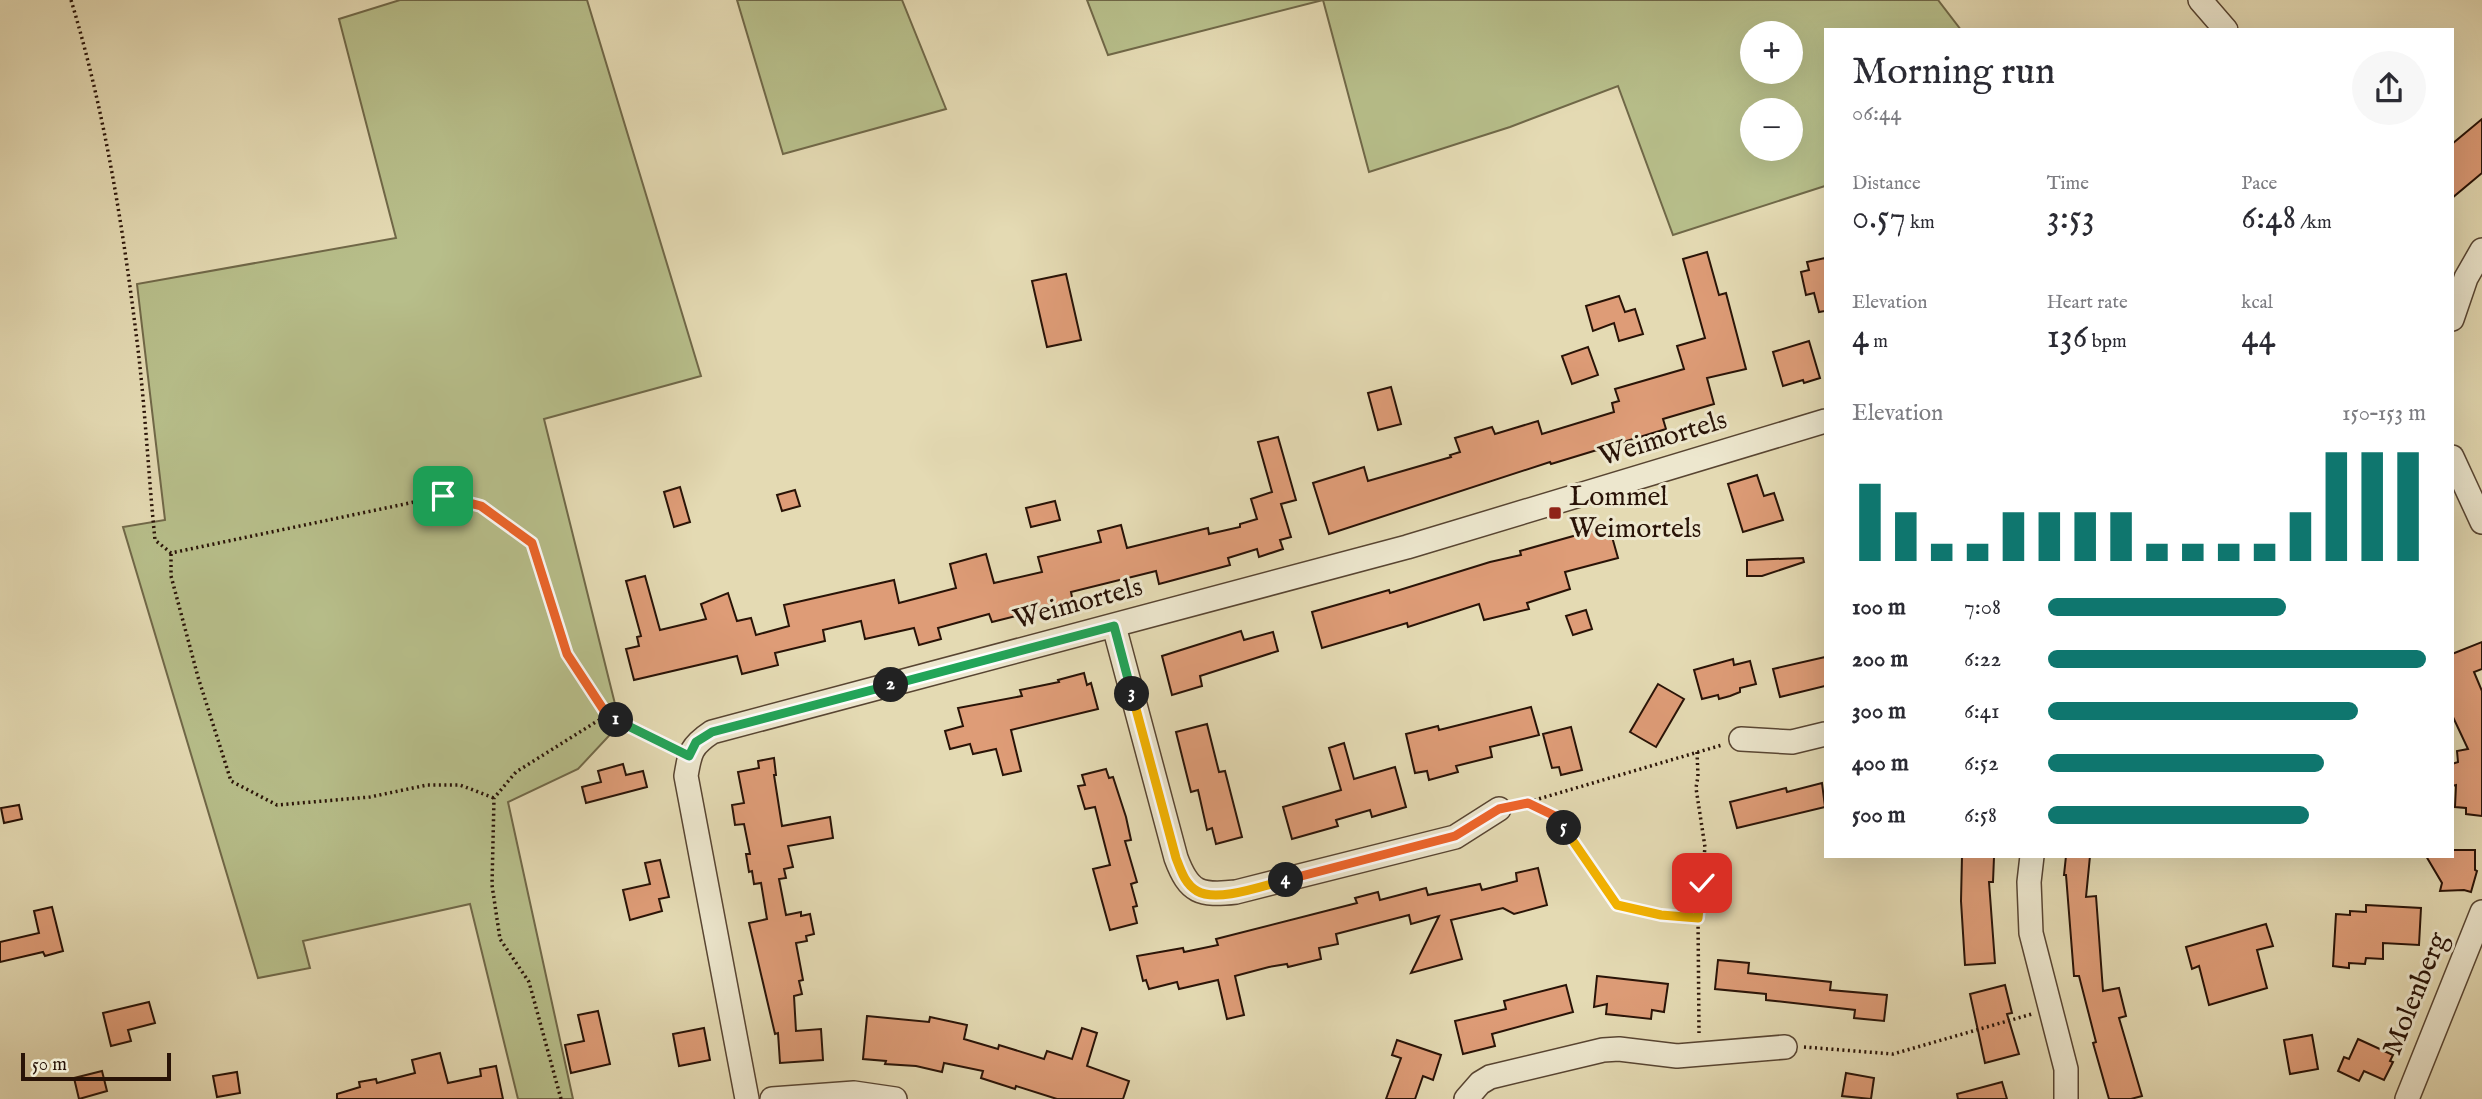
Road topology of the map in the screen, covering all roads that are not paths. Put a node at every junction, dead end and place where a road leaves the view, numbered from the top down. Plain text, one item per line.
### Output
1 (2200, 0) edge
2 (2224, 28) edge
3 (2482, 250) edge
4 (2454, 308) edge
5 (1824, 421) edge
6 (2454, 461) edge
7 (2482, 522) edge
8 (1114, 626) junction
9 (1824, 734) edge
10 (1741, 739) road end
11 (1499, 809) road end
12 (2032, 858) edge
13 (2482, 912) edge
14 (1785, 1047) road end
15 (747, 1099) edge
16 (772, 1099) edge
17 (895, 1099) edge
18 (1466, 1099) edge
19 (2066, 1099) edge
20 (2407, 1099) edge

1 - 2 street
3 - 4 street
5 - 8 street, Weimortels
6 - 7 street
8 - 11 street
8 - 15 street, Weimortels
9 - 10 street
12 - 19 street
13 - 20 street, Molenberg
14 - 18 street
16 - 17 street

